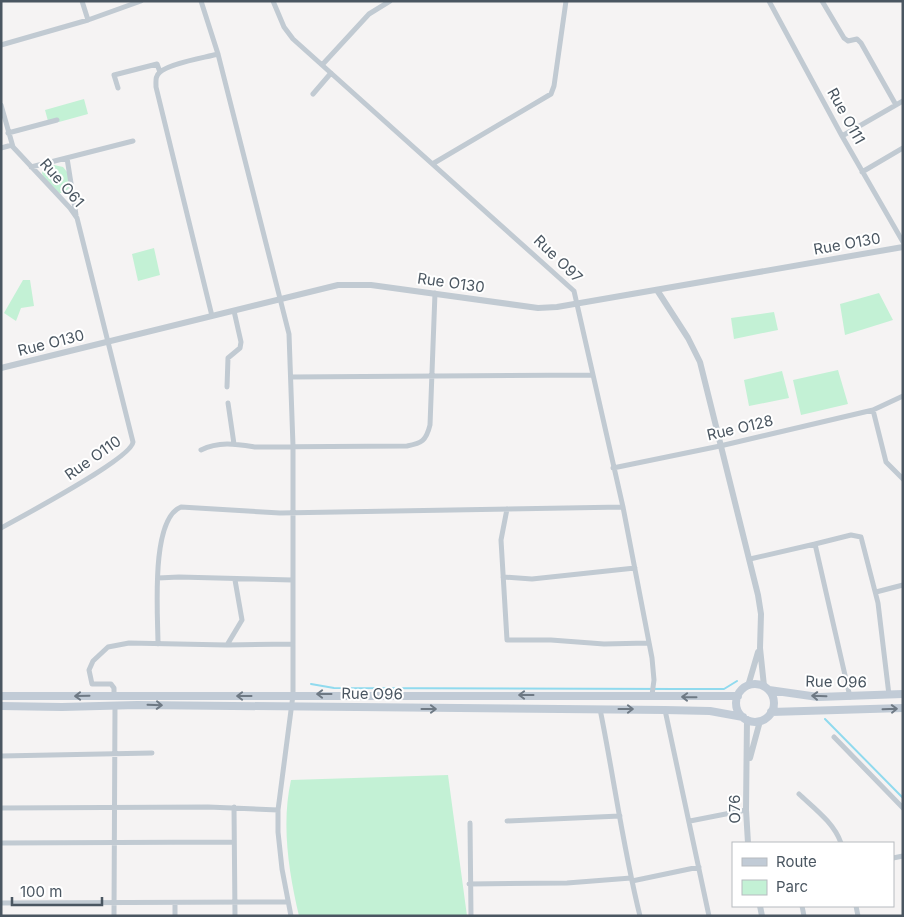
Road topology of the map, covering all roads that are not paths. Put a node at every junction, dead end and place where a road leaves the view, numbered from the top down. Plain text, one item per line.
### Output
1 (82, 1) edge
2 (141, 1) edge
3 (201, 1) edge
4 (273, 1) edge
5 (390, 1) edge
6 (566, 1) edge
7 (769, 1) edge
8 (822, 1) edge
9 (88, 20) junction
10 (1, 45) edge
11 (218, 54) junction
12 (322, 65) junction
13 (160, 72) junction
14 (331, 73) junction
15 (118, 88) dead end
16 (313, 94) dead end
17 (903, 102) edge
18 (1, 105) edge
19 (896, 105) junction
20 (56, 120) dead end
21 (8, 133) junction
22 (842, 136) junction
23 (133, 141) dead end
24 (12, 145) junction
25 (1, 148) edge
26 (902, 149) edge
27 (67, 158) junction
28 (434, 163) junction
29 (31, 167) junction
30 (862, 172) junction
31 (77, 218) junction
32 (903, 242) edge
33 (903, 247) edge
34 (657, 290) junction
35 (434, 293) junction
36 (280, 299) junction
37 (577, 304) junction
38 (234, 311) junction
39 (212, 316) junction
40 (107, 342) junction
41 (1, 368) edge
42 (593, 375) junction
43 (432, 376) junction
44 (291, 377) junction
45 (228, 387) dead end
46 (903, 396) edge
47 (228, 403) dead end
48 (873, 410) junction
49 (234, 444) junction
50 (293, 446) junction
51 (720, 446) junction
52 (201, 450) dead end
53 (613, 468) junction
54 (903, 479) edge
55 (623, 506) junction
56 (507, 509) junction
57 (293, 512) junction
58 (1, 528) edge
59 (815, 544) junction
60 (750, 559) junction
61 (635, 568) junction
62 (503, 576) junction
63 (158, 578) junction
64 (234, 580) junction
65 (292, 580) junction
66 (903, 585) edge
67 (876, 592) junction
68 (648, 643) junction
69 (158, 644) junction
70 (293, 644) junction
71 (227, 645) junction
72 (760, 648) junction
73 (748, 686) junction
74 (766, 688) junction
75 (903, 694) edge
76 (293, 695) junction
77 (652, 695) junction
78 (889, 695) junction
79 (1, 696) edge
80 (114, 696) junction
81 (738, 696) junction
82 (850, 697) junction
83 (115, 705) junction
84 (1, 706) edge
85 (292, 707) junction
86 (903, 708) edge
87 (600, 709) junction
88 (665, 710) junction
89 (771, 712) junction
90 (745, 718) junction
91 (760, 721) junction
92 (834, 737) dead end
93 (152, 753) dead end
94 (115, 754) junction
95 (1, 756) edge
96 (747, 774) junction
97 (799, 794) dead end
98 (234, 807) junction
99 (1, 808) edge
100 (903, 808) edge
101 (114, 809) junction
102 (278, 810) junction
103 (746, 810) junction
104 (620, 816) junction
105 (507, 821) dead end
106 (690, 821) junction
107 (470, 823) dead end
108 (234, 842) junction
109 (748, 842) edge
110 (840, 842) edge
111 (1, 843) edge
112 (114, 843) junction
113 (699, 867) junction
114 (632, 880) junction
115 (469, 884) junction
116 (287, 902) junction
117 (1, 903) edge
118 (114, 903) junction
119 (235, 903) junction
120 (175, 904) junction
121 (114, 916) edge
122 (175, 916) edge
123 (235, 916) edge
124 (291, 916) edge
125 (471, 916) edge
126 (640, 916) edge
127 (709, 916) edge

1 - 9 street
2 - 9 street
3 - 11 street
4 - 12 street, Rue O97
5 - 12 street
6 - 28 street
7 - 22 street, Rue O111
8 - 19 street
9 - 10 street
11 - 13 street
11 - 36 street
12 - 14 street, Rue O97
13 - 15 street
13 - 39 street
14 - 16 street
14 - 28 street, Rue O97
17 - 19 street
18 - 21 street, Rue O61
19 - 22 street
20 - 21 street
21 - 24 street, Rue O61
22 - 30 street, Rue O111
23 - 27 street
24 - 25 street
24 - 29 street, Rue O61
26 - 30 street
27 - 29 street
27 - 31 street
28 - 37 street, Rue O97
29 - 31 street, Rue O61
30 - 32 street, Rue O111
31 - 40 street, Rue O61
33 - 34 street, Rue O130
34 - 37 street, Rue O130
34 - 51 street
35 - 36 street, Rue O130
35 - 37 street, Rue O130
35 - 43 street
36 - 38 street, Rue O130
36 - 44 street
37 - 42 street, Rue O97
38 - 39 street, Rue O130
38 - 45 street
39 - 40 street, Rue O130
40 - 41 street, Rue O130
40 - 58 street, Rue O110
42 - 43 street
42 - 53 street, Rue O97
43 - 44 street
43 - 50 street
44 - 50 street
46 - 48 street, Rue O128
47 - 49 street
48 - 51 street, Rue O128
48 - 54 street
49 - 50 street
49 - 52 street
50 - 57 street
51 - 53 street, Rue O128
51 - 60 street
53 - 55 street, Rue O97
55 - 56 street
55 - 61 street, Rue O97
56 - 57 street
56 - 62 street
57 - 63 street
57 - 65 street
59 - 60 street
59 - 67 street
59 - 82 street
60 - 72 street
61 - 62 street
61 - 68 street, Rue O97
62 - 68 street
63 - 64 street
63 - 69 street
64 - 65 street
64 - 71 street
65 - 70 street
66 - 67 street
67 - 78 street
68 - 77 street, Rue O97
69 - 71 street
69 - 80 street
70 - 71 street
70 - 76 street
72 - 73 street
72 - 74 street
73 - 74 main road
73 - 81 main road
82 -> 74 main road, Rue O96
74 - 89 main road
75 - 78 main road, Rue O96
77 -> 76 main road, Rue O96
76 -> 80 main road, Rue O96
76 - 85 street
81 -> 77 main road, Rue O96
78 - 82 main road, Rue O96
80 -> 79 main road, Rue O96
81 - 90 main road
83 - 84 main road, Rue O96
83 -> 85 main road, Rue O96
83 - 94 street
85 -> 87 main road, Rue O96
85 - 102 street
89 -> 86 main road, Rue O96
87 -> 88 main road, Rue O96
87 - 104 street
88 - 90 main road, Rue O96
88 - 106 street
89 - 91 main road
90 - 91 main road
90 - 96 street
91 - 96 street
92 - 100 street
93 - 94 street
94 - 95 street
94 - 101 street
96 - 103 street, O76
97 - 110 street
98 - 101 street
98 - 102 street
98 - 108 street
99 - 101 street
101 - 112 street
102 - 116 street
103 - 106 street
103 - 109 street, O76
104 - 105 street
104 - 114 street
106 - 113 street
107 - 115 street
108 - 112 street
108 - 119 street
111 - 112 street
112 - 118 street
113 - 114 street
113 - 127 street
114 - 115 street
114 - 126 street
115 - 125 street
116 - 119 street
116 - 124 street
117 - 118 street
118 - 120 street
118 - 121 street
119 - 120 street
119 - 123 street
120 - 122 street

